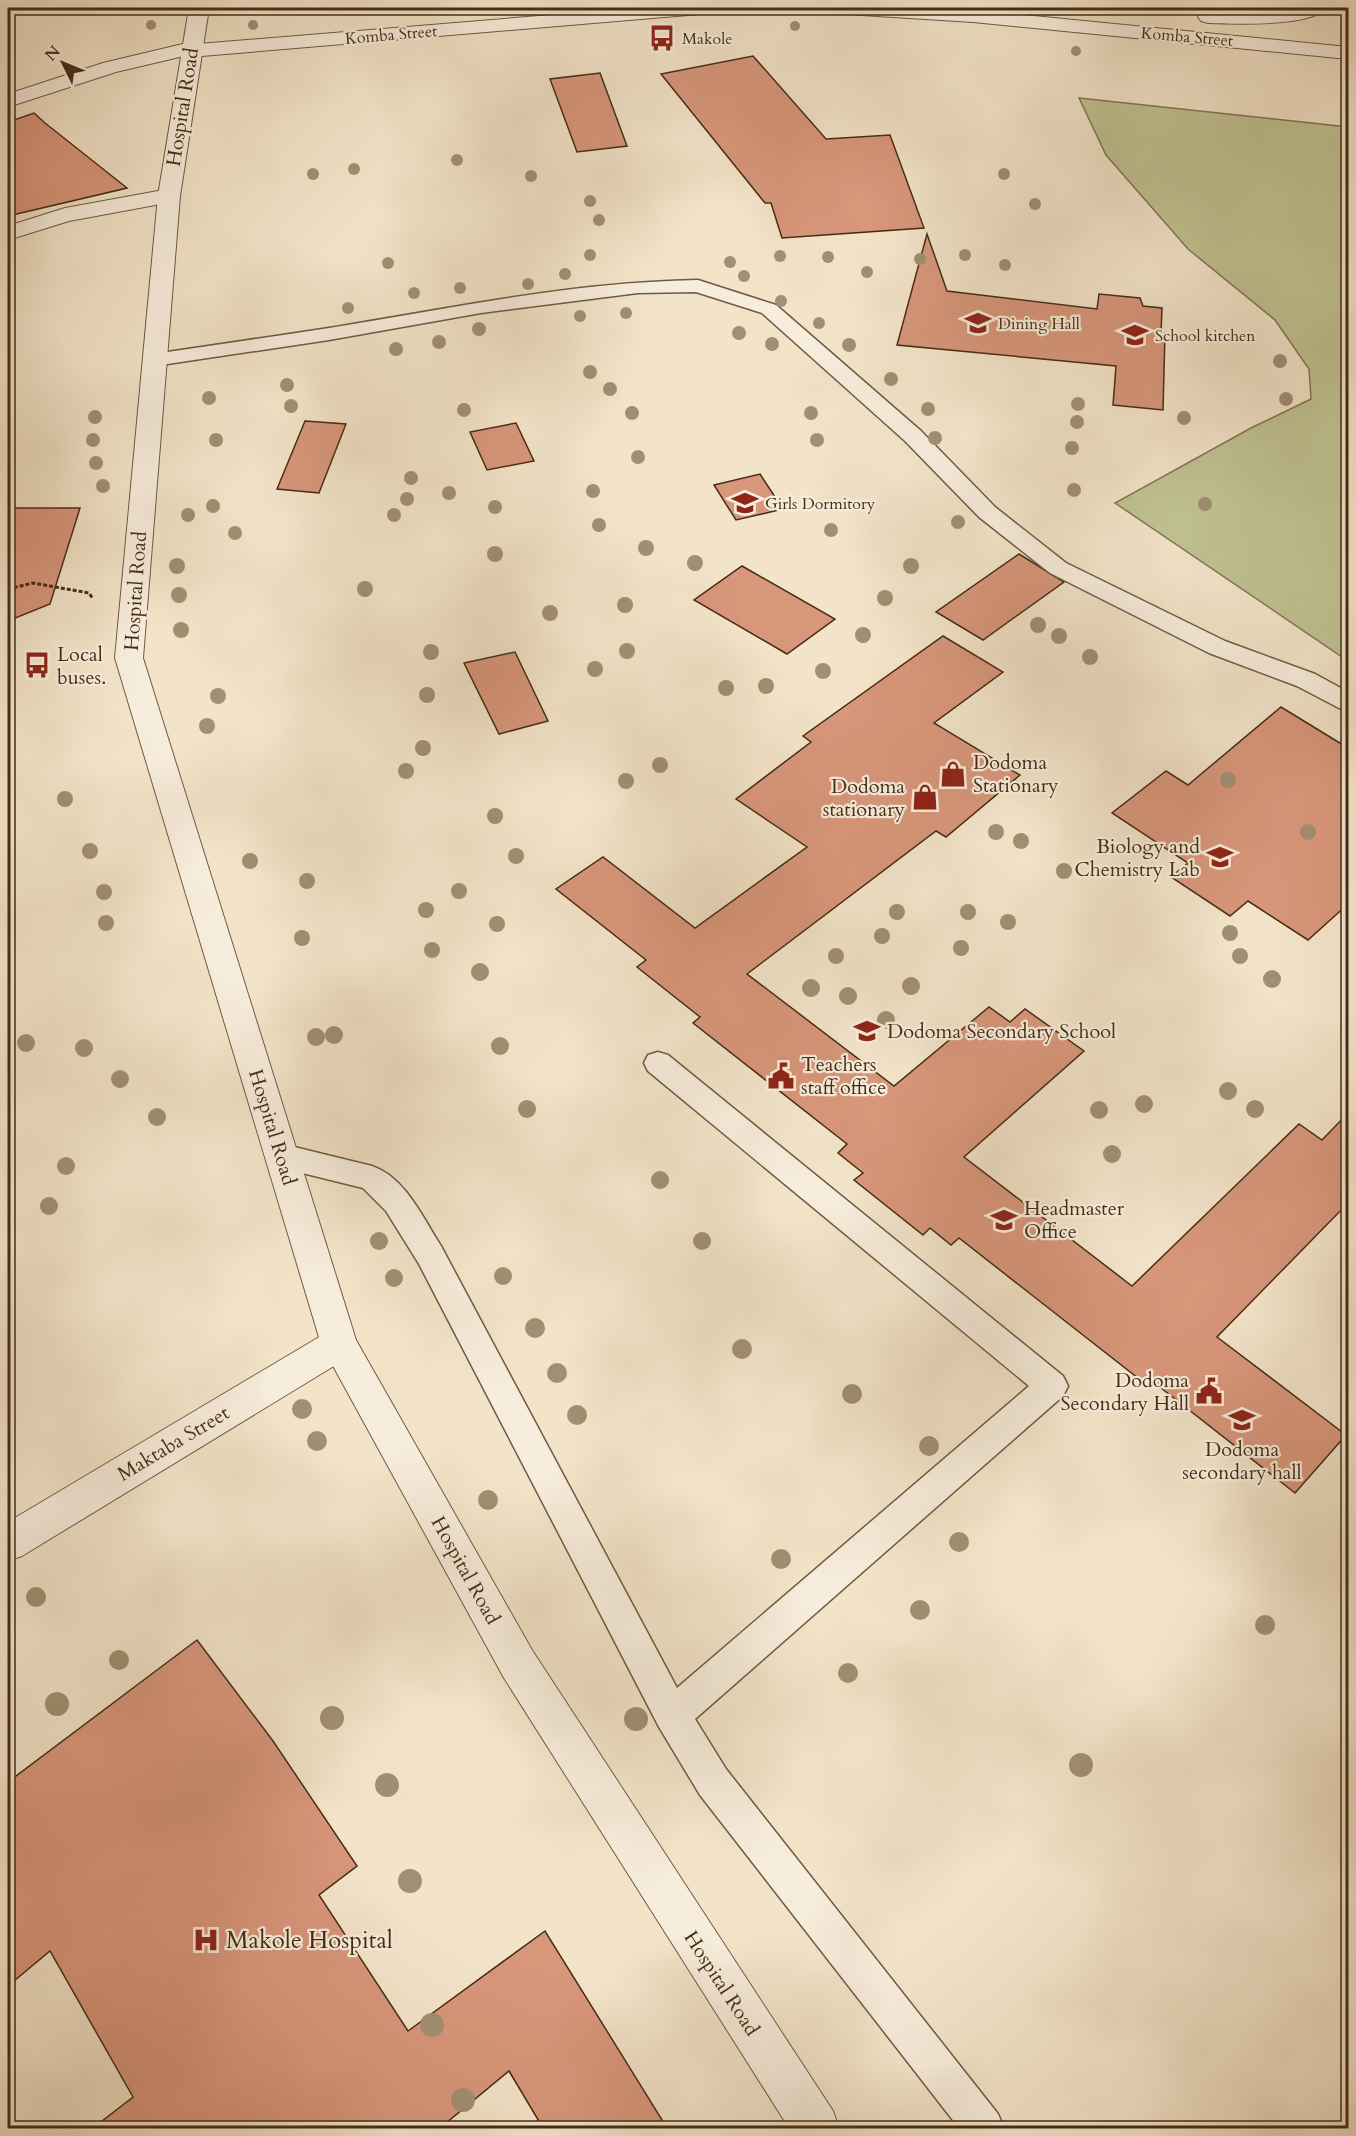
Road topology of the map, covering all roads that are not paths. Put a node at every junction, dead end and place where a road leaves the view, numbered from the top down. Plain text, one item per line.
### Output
1 (199, 8) edge
2 (700, 8) edge
3 (845, 8) edge
4 (1316, 8) edge
5 (973, 12) edge
6 (1147, 14) dead end
7 (1191, 16) dead end
8 (1041, 22) junction
9 (191, 49) junction
10 (1348, 53) edge
11 (8, 101) edge
12 (169, 196) junction
13 (8, 233) edge
14 (154, 360) junction
15 (1348, 702) edge
16 (658, 1063) dead end
17 (282, 1156) junction
18 (339, 1344) junction
19 (8, 1543) edge
20 (672, 1715) junction
21 (816, 2128) edge
22 (984, 2128) edge

1 - 9 street, Hospital Road
2 - 9 street, Komba Street
3 - 5 street, Komba Street
4 - 7 street
5 - 8 street, Komba Street
6 - 8 street
8 - 10 street, Komba Street
9 - 11 street, Komba Street
9 - 12 street, Hospital Road
12 - 13 street
12 - 14 street, Hospital Road
14 - 15 lane
14 - 17 street, Hospital Road
16 - 20 lane
17 - 18 street, Hospital Road
17 - 20 lane
18 - 19 street, Maktaba Street
18 - 21 street, Hospital Road
20 - 22 lane

